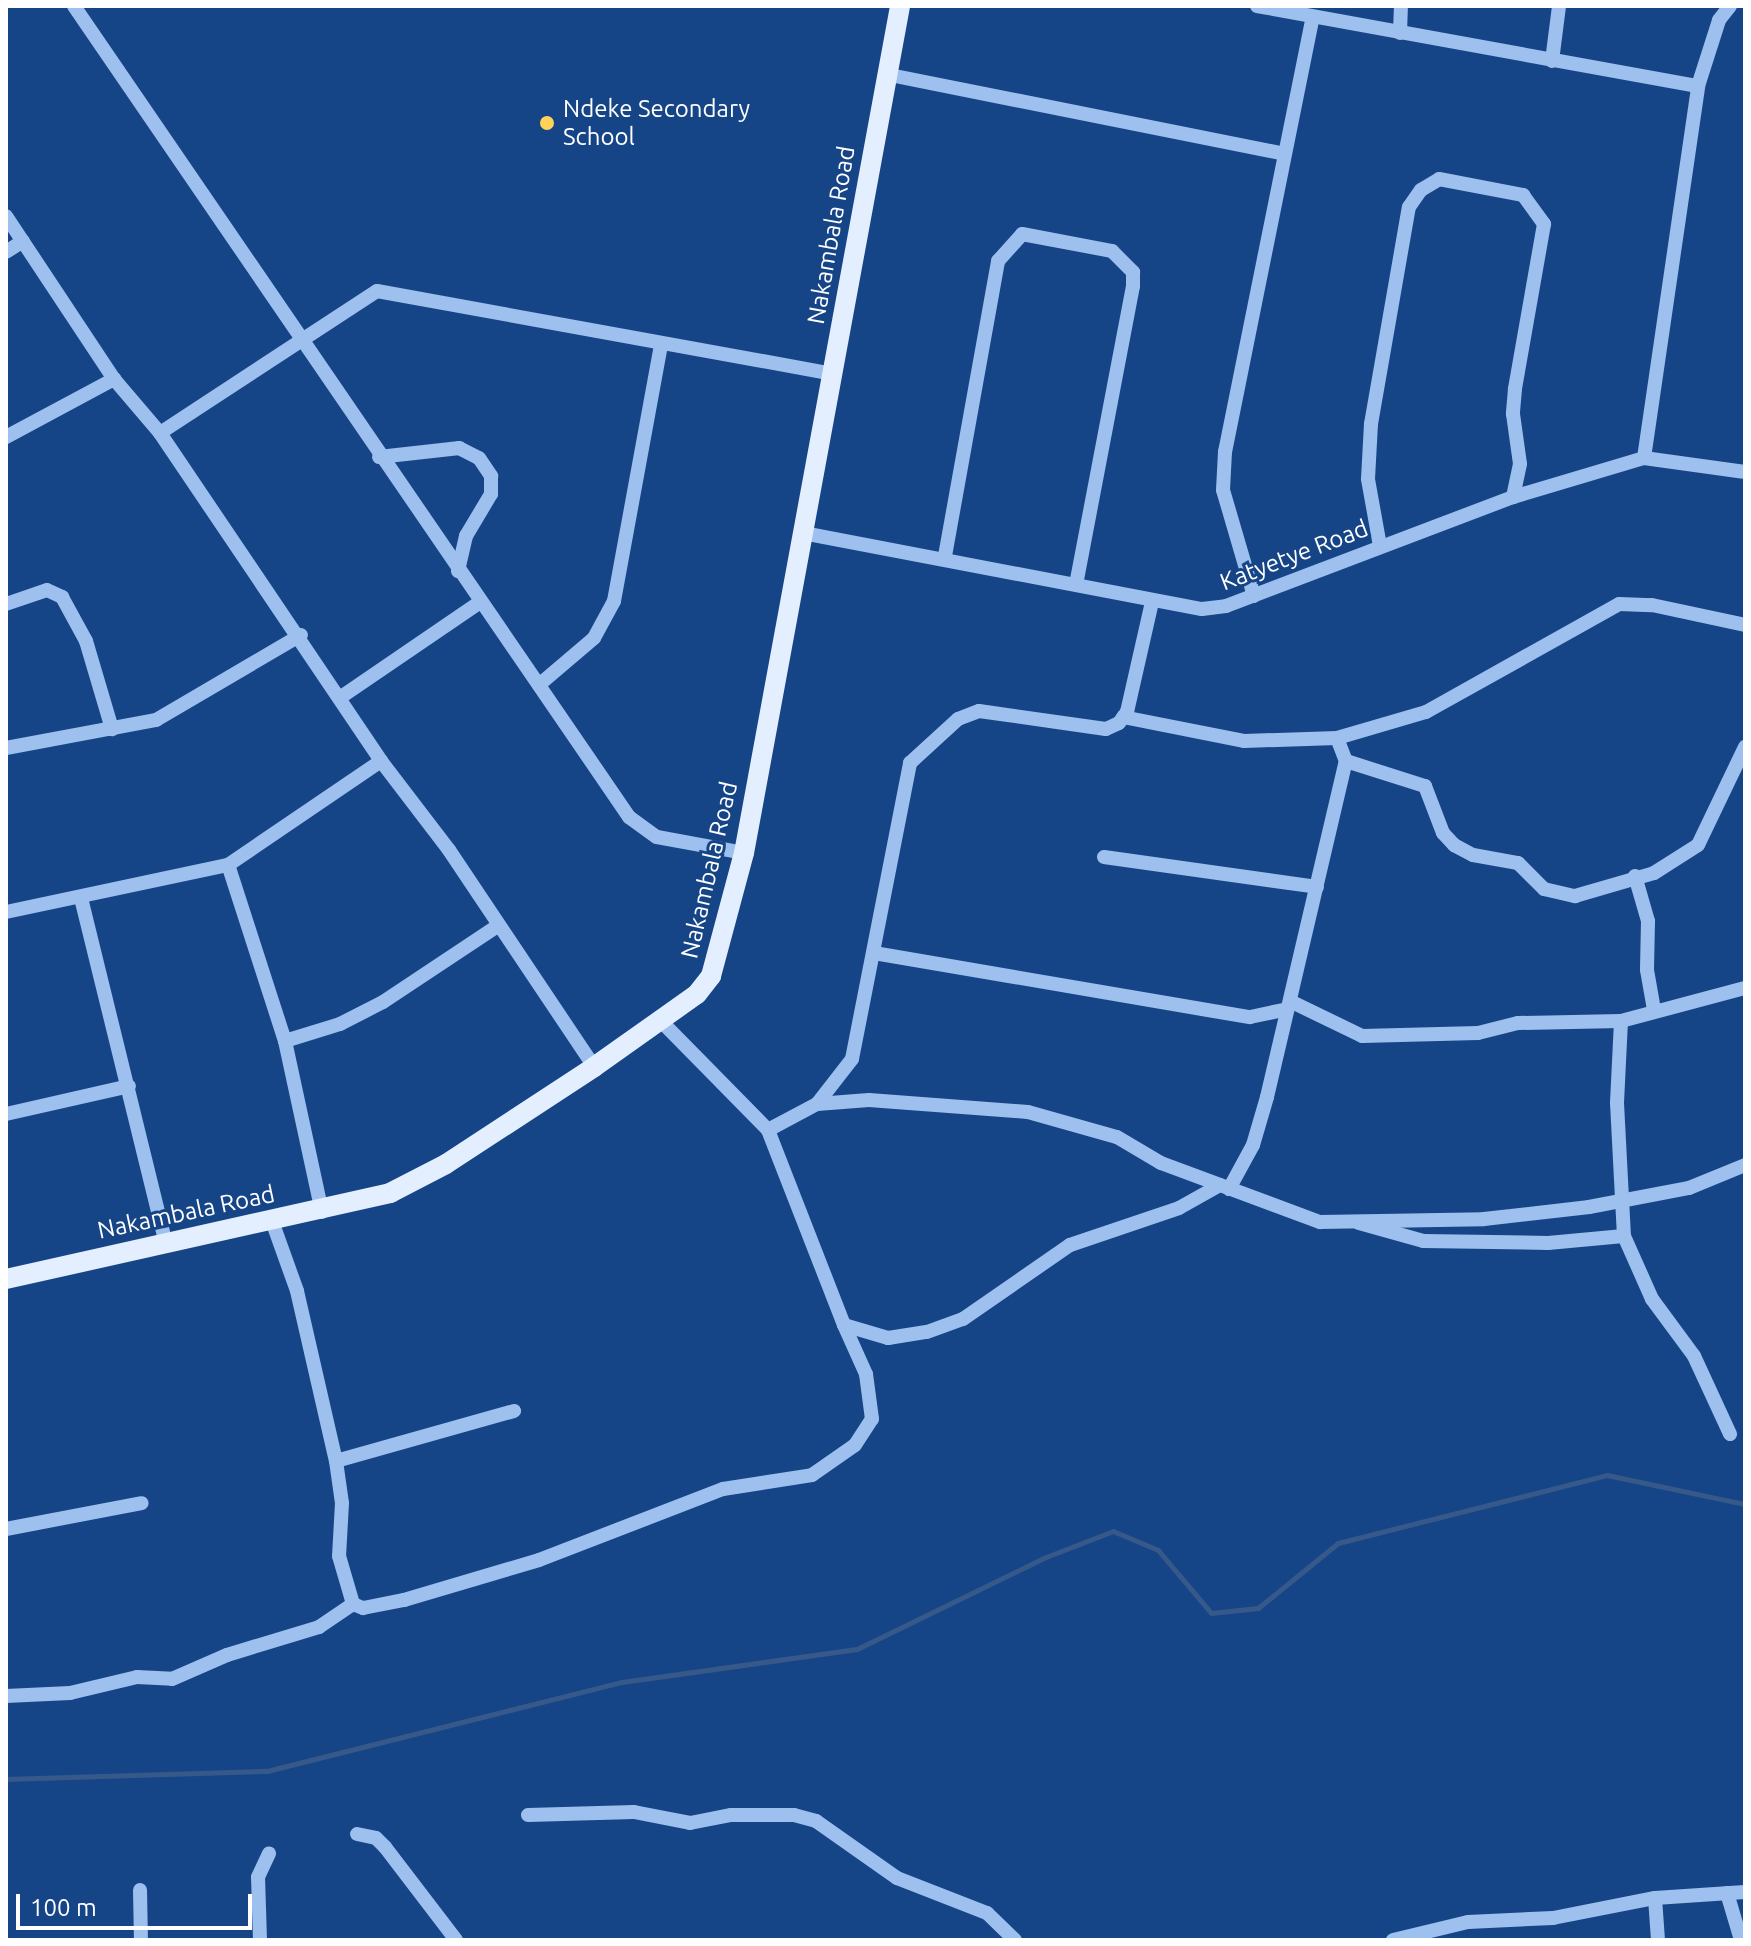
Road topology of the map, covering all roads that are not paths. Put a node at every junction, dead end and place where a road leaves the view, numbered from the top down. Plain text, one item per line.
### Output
1 (74, 6) edge
2 (900, 6) edge
3 (1257, 6) edge
4 (1401, 6) edge
5 (1559, 6) edge
6 (1730, 6) edge
7 (1720, 13) edge
8 (1313, 17) junction
9 (1400, 33) junction
10 (1552, 61) junction
11 (885, 74) junction
12 (1698, 86) junction
13 (1282, 153) junction
14 (6, 216) edge
15 (23, 241) junction
16 (6, 252) edge
17 (304, 340) junction
18 (661, 346) junction
19 (833, 374) junction
20 (114, 379) junction
21 (160, 433) junction
22 (6, 437) edge
23 (379, 457) junction
24 (1644, 458) junction
25 (1745, 472) edge
26 (1513, 497) junction
27 (803, 533) junction
28 (1380, 546) junction
29 (945, 556) junction
30 (458, 571) junction
31 (1076, 585) junction
32 (1254, 596) junction
33 (1152, 602) junction
34 (479, 603) junction
35 (6, 604) edge
36 (1745, 625) edge
37 (301, 635) junction
38 (540, 684) junction
39 (341, 697) junction
40 (1123, 717) junction
41 (112, 729) junction
42 (1337, 738) junction
43 (1745, 747) edge
44 (6, 748) edge
45 (381, 761) junction
46 (1346, 761) junction
47 (744, 853) junction
48 (1104, 857) dead end
49 (228, 865) junction
50 (1635, 876) junction
51 (1317, 887) junction
52 (81, 898) junction
53 (6, 912) edge
54 (499, 925) junction
55 (874, 953) junction
56 (1745, 988) edge
57 (1288, 1006) junction
58 (1654, 1009) junction
59 (660, 1020) junction
60 (1621, 1021) junction
61 (285, 1041) junction
62 (594, 1067) junction
63 (129, 1086) junction
64 (817, 1104) junction
65 (6, 1114) edge
66 (768, 1130) junction
67 (1745, 1165) edge
68 (1224, 1187) junction
69 (1622, 1197) junction
70 (322, 1212) junction
71 (272, 1221) junction
72 (1355, 1221) junction
73 (1624, 1236) junction
74 (165, 1241) junction
75 (6, 1279) edge
76 (844, 1325) junction
77 (514, 1411) dead end
78 (1730, 1434) dead end
79 (336, 1461) junction
80 (142, 1503) dead end
81 (6, 1529) edge
82 (353, 1604) junction
83 (6, 1696) edge
84 (528, 1815) dead end
85 (357, 1834) dead end
86 (269, 1853) dead end
87 (140, 1890) dead end
88 (1745, 1892) edge
89 (1727, 1893) junction
90 (1655, 1898) junction
91 (141, 1940) edge
92 (260, 1940) edge
93 (456, 1940) edge
94 (1015, 1940) edge
95 (1393, 1940) edge
96 (1658, 1940) edge
97 (1741, 1940) edge

1 - 17 street
2 - 11 main road, Nakambala Road
3 - 8 street
4 - 9 street
5 - 10 street
6 - 7 street
7 - 12 street
8 - 9 street
8 - 13 street
9 - 10 street
10 - 12 street
11 - 13 street
11 - 19 main road, Nakambala Road
12 - 24 street
13 - 32 street
14 - 15 street
15 - 16 street
15 - 20 street
17 - 18 street
17 - 21 street
17 - 23 street
18 - 19 street
18 - 38 street
19 - 27 main road, Nakambala Road
20 - 21 street
20 - 22 street
21 - 37 street
23 - 30 street
23 - 30 street
24 - 25 street, Katyetye Road
24 - 26 street, Katyetye Road
26 - 28 street, Katyetye Road
26 - 28 street
27 - 29 street, Katyetye Road
27 - 47 main road, Nakambala Road
28 - 32 street, Katyetye Road
29 - 31 street, Katyetye Road
29 - 31 street
30 - 34 street
31 - 33 street, Katyetye Road
32 - 33 street, Katyetye Road
33 - 40 street
34 - 38 street
34 - 39 street
35 - 41 street
36 - 42 street
37 - 39 street
37 - 41 street
38 - 47 street
39 - 45 street
40 - 42 street
40 - 55 street
41 - 44 street
42 - 46 street
43 - 50 street
45 - 49 street
45 - 54 street
46 - 50 street
46 - 51 street
47 - 59 main road, Nakambala Road
48 - 51 street
49 - 52 street
49 - 61 street
50 - 58 street
51 - 57 street
52 - 53 street
52 - 63 street
54 - 61 street
54 - 62 street
55 - 57 street
55 - 64 street
56 - 58 street
57 - 60 street
57 - 68 street
58 - 60 street
59 - 62 main road, Nakambala Road
59 - 66 street
60 - 69 street
61 - 70 street
62 - 70 main road, Nakambala Road
63 - 65 street
63 - 74 street
64 - 66 street
64 - 68 street
66 - 76 street
67 - 69 street
68 - 72 street
68 - 76 street
69 - 72 street
69 - 73 street
70 - 71 main road, Nakambala Road
71 - 74 main road, Nakambala Road
71 - 79 street
72 - 73 street
73 - 78 street
74 - 75 main road, Nakambala Road
76 - 82 street
77 - 79 street
79 - 82 street
80 - 81 street
82 - 83 street
84 - 94 street
85 - 93 street
86 - 92 street
87 - 91 street
88 - 89 street
89 - 90 street
89 - 97 street
90 - 95 street
90 - 96 street

